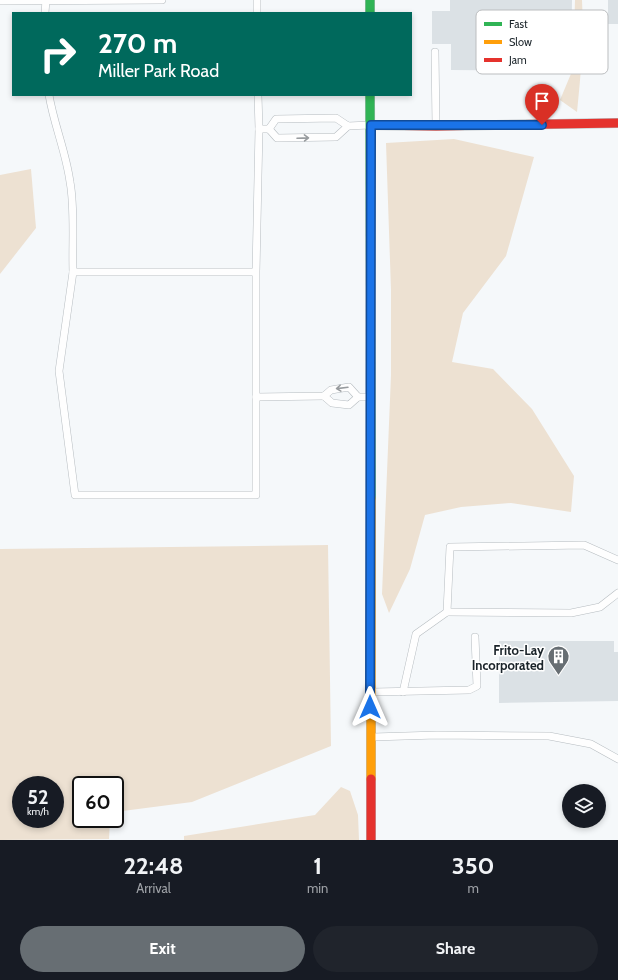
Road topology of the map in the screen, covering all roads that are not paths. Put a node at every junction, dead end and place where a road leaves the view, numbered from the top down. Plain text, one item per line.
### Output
1 (46, 0) edge
2 (162, 0) edge
3 (257, 0) edge
4 (370, 0) edge
5 (0, 1) edge
6 (45, 12) edge
7 (257, 12) edge
8 (370, 12) edge
9 (435, 52) dead end
10 (49, 96) edge
11 (258, 96) edge
12 (370, 96) edge
13 (618, 123) edge
14 (371, 125) junction
15 (348, 126) junction
16 (436, 126) junction
17 (259, 129) junction
18 (269, 129) junction
19 (73, 272) junction
20 (256, 272) junction
21 (324, 396) junction
22 (256, 397) junction
23 (358, 397) junction
24 (370, 397) junction
25 (618, 560) edge
26 (618, 593) edge
27 (447, 612) junction
28 (476, 637) dead end
29 (370, 692) junction
30 (403, 692) junction
31 (370, 737) junction
32 (618, 759) edge
33 (371, 840) edge

1 - 2 lane
1 - 5 lane
1 - 6 lane
3 - 7 lane
4 - 8 main road
9 - 16 lane
10 - 19 lane
11 - 17 lane
12 - 14 main road
13 - 16 main road
14 - 15 lane
14 - 16 main road
14 - 24 main road
15 - 18 lane
18 -> 15 lane
17 - 18 lane
17 - 20 lane
19 - 20 lane
19 - 22 lane
20 - 22 lane
21 - 22 lane
21 - 23 lane
23 -> 21 lane
23 - 24 lane
24 - 29 main road
25 - 27 lane
26 - 27 lane
27 - 30 lane
28 - 30 lane
29 - 30 lane
29 - 31 main road
31 - 32 lane
31 - 33 main road

